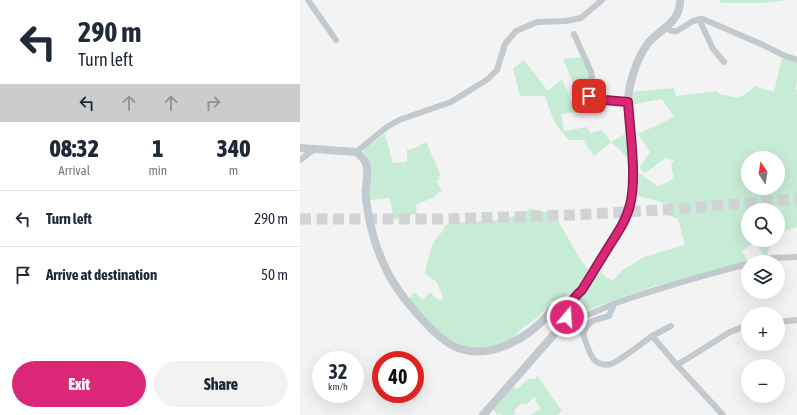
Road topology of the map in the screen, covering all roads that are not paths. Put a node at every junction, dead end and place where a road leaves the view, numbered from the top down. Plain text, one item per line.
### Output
1 (308, 0) edge
2 (602, 0) edge
3 (680, 0) edge
4 (699, 19) junction
5 (667, 27) junction
6 (574, 34) dead end
7 (336, 40) dead end
8 (797, 60) edge
9 (724, 62) dead end
10 (628, 102) junction
11 (300, 148) edge
12 (313, 150) junction
13 (356, 152) junction
14 (300, 160) edge
15 (785, 257) edge
16 (797, 257) edge
17 (741, 266) edge
18 (574, 297) junction
19 (614, 304) junction
20 (558, 305) junction
21 (559, 319) junction
22 (797, 320) edge
23 (785, 321) edge
24 (671, 326) dead end
25 (741, 328) edge
26 (582, 335) junction
27 (652, 336) junction
28 (677, 365) junction
29 (483, 415) edge
30 (723, 415) edge

1 - 7 street
2 - 13 street
3 - 5 street
4 - 5 street
4 - 8 street
4 - 9 street
5 - 10 street
6 - 10 street
10 - 18 street
11 - 12 street
12 - 13 street
12 - 14 street
13 - 21 street
15 - 16 street
17 - 19 street
18 - 20 street
18 - 21 street
19 - 21 street
19 - 26 street
20 - 21 street
20 - 21 street
21 - 26 street
21 - 29 street
22 - 23 street
24 - 27 street
25 - 28 street
26 - 27 street
27 - 28 street
28 - 30 street

